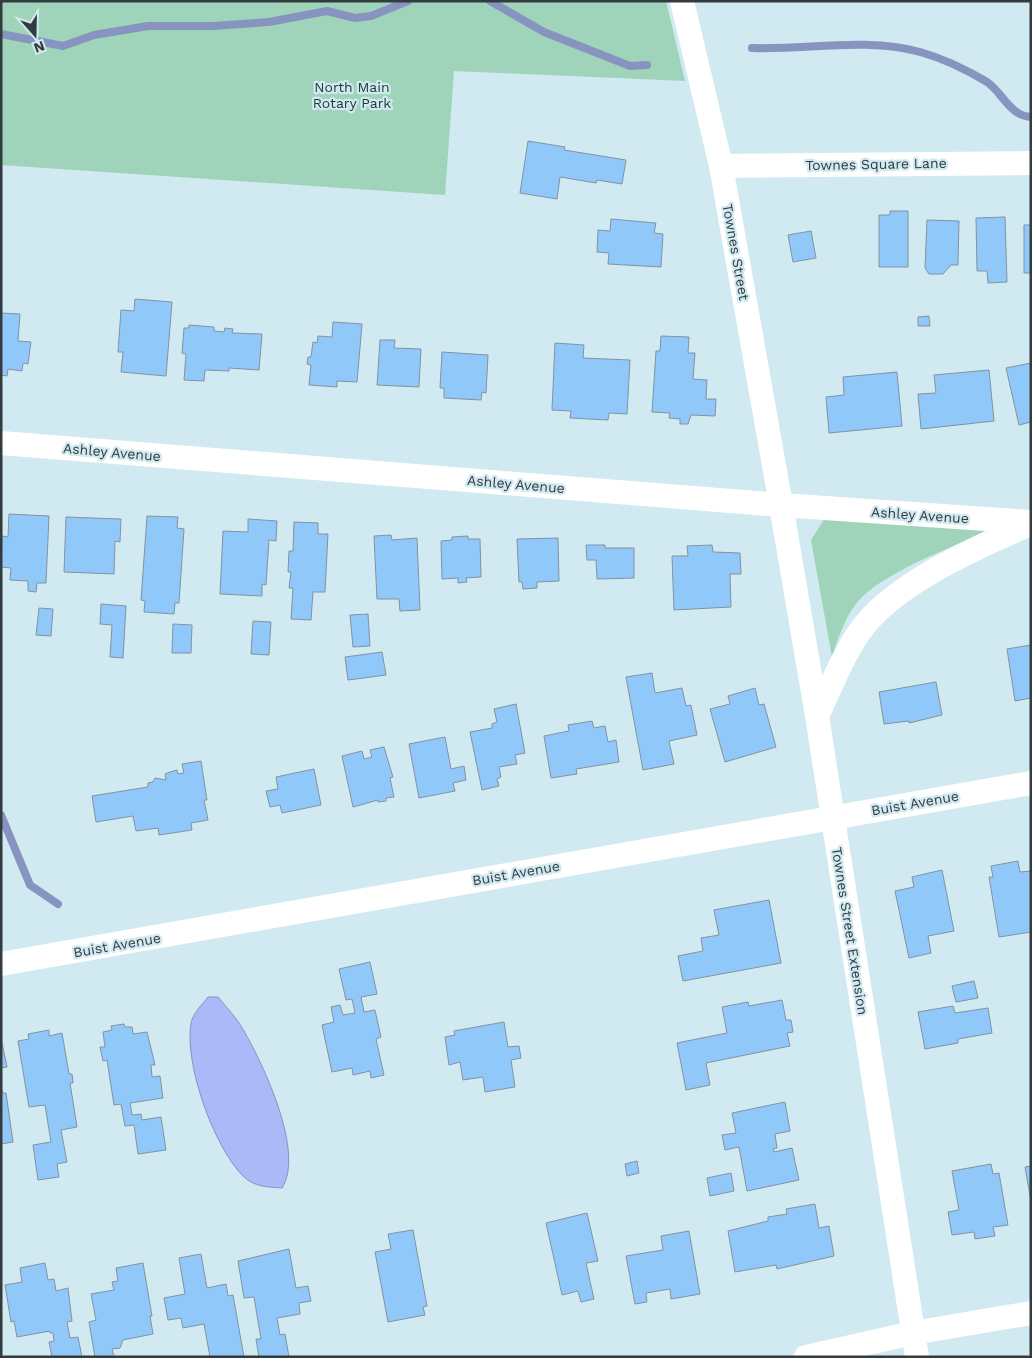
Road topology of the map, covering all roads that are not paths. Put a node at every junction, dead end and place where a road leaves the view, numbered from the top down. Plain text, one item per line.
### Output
1 (682, 1) edge
2 (1031, 163) edge
3 (721, 166) junction
4 (1, 443) edge
5 (781, 505) junction
6 (1031, 523) edge
7 (817, 716) junction
8 (1031, 783) edge
9 (831, 817) junction
10 (1, 964) edge
11 (1031, 1313) edge
12 (913, 1333) junction
13 (806, 1357) edge
14 (917, 1357) edge

1 - 3 street, Townes Street
2 - 3 street, Townes Square Lane
3 - 5 street, Townes Street
4 - 5 street, Ashley Avenue
5 - 6 street, Ashley Avenue
5 - 7 street, Townes Street Extension
6 - 7 street, Ashley Avenue
7 - 9 street, Townes Street Extension
8 - 9 street, Buist Avenue
9 - 10 street, Buist Avenue
9 - 12 street, Townes Street Extension
11 - 12 street
12 - 13 street
12 - 14 street, Townes Street Extension

